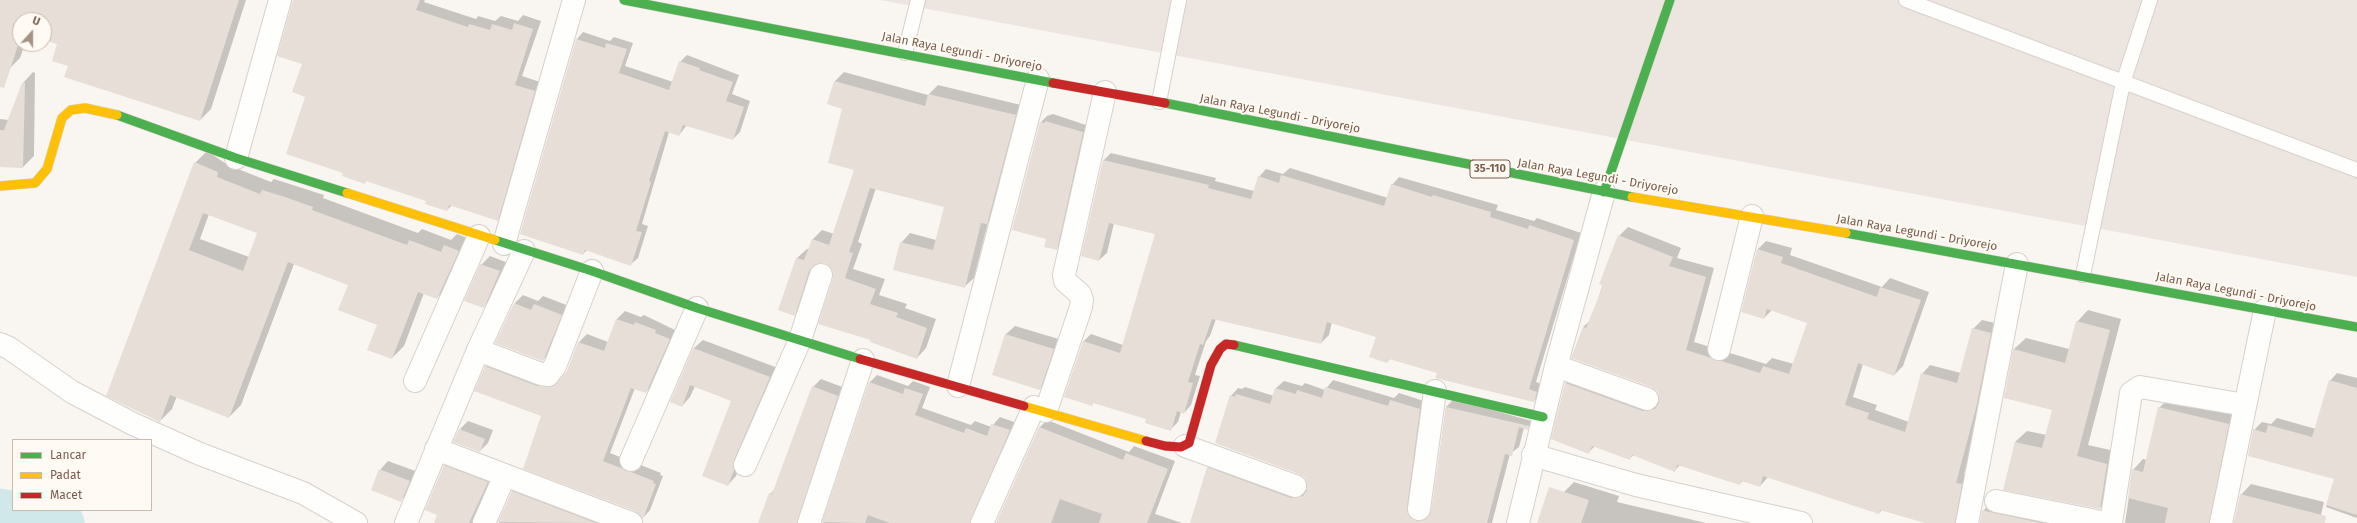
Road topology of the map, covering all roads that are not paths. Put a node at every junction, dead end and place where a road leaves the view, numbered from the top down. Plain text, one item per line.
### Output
1 (280, 0) edge
2 (574, 0) edge
3 (624, 0) edge
4 (918, 0) edge
5 (1179, 0) edge
6 (1670, 0) edge
7 (1906, 0) edge
8 (2150, 0) edge
9 (651, 2) edge
10 (905, 53) junction
11 (1038, 79) junction
12 (2123, 82) junction
13 (1105, 92) junction
14 (1160, 102) junction
15 (236, 158) junction
16 (2357, 170) edge
17 (0, 186) edge
18 (1604, 192) junction
19 (1752, 216) junction
20 (479, 236) junction
21 (504, 244) junction
22 (524, 251) junction
23 (2017, 264) junction
24 (592, 271) junction
25 (821, 275) dead end
26 (2083, 275) junction
27 (697, 308) junction
28 (2265, 310) junction
29 (2357, 327) edge
30 (800, 340) junction
31 (0, 344) edge
32 (1719, 349) dead end
33 (478, 350) junction
34 (863, 360) junction
35 (1556, 366) junction
36 (415, 381) dead end
37 (958, 386) junction
38 (1435, 391) junction
39 (1647, 399) dead end
40 (2245, 405) junction
41 (1040, 409) junction
42 (1543, 417) junction
43 (1185, 446) junction
44 (436, 449) junction
45 (1533, 454) junction
46 (631, 460) dead end
47 (745, 465) dead end
48 (505, 475) junction
49 (1295, 486) dead end
50 (1996, 502) dead end
51 (1419, 509) dead end
52 (356, 523) edge
53 (406, 523) edge
54 (484, 523) edge
55 (631, 523) edge
56 (809, 523) edge
57 (982, 523) edge
58 (1518, 523) edge
59 (1801, 523) edge
60 (1967, 523) edge
61 (2106, 523) edge
62 (2111, 523) edge
63 (2221, 523) edge

1 - 15 street
2 - 21 street
3 - 9 main road, Jalan Raya Legundi - Driyorejo / 35-110
4 - 10 lane
5 - 14 lane
6 - 18 main road
7 - 12 lane
8 - 12 lane
9 - 10 main road, Jalan Raya Legundi - Driyorejo / 35-110
10 - 11 main road, Jalan Raya Legundi - Driyorejo / 35-110
11 - 13 main road, Jalan Raya Legundi - Driyorejo / 35-110
11 - 37 street
12 - 16 lane
12 - 26 lane
13 - 14 main road, Jalan Raya Legundi - Driyorejo / 35-110
13 - 41 street
14 - 18 main road, Jalan Raya Legundi - Driyorejo / 35-110
15 - 17 main road
15 - 20 main road
18 - 19 main road, Jalan Raya Legundi - Driyorejo / 35-110
18 - 35 street
19 - 23 main road, Jalan Raya Legundi - Driyorejo / 35-110
19 - 32 street
20 - 21 main road
20 - 36 street
21 - 22 main road
22 - 24 main road
22 - 33 street
23 - 26 main road, Jalan Raya Legundi - Driyorejo / 35-110
23 - 60 street
24 - 27 main road
24 - 33 street
25 - 30 street
26 - 28 main road, Jalan Raya Legundi - Driyorejo / 35-110
27 - 30 main road
27 - 46 street
28 - 29 main road, Jalan Raya Legundi - Driyorejo / 35-110
28 - 40 street
30 - 34 main road
30 - 47 street
31 - 52 street
33 - 44 street
34 - 37 main road
34 - 56 street
35 - 39 street
35 - 42 street
37 - 41 main road
38 - 42 main road
38 - 43 main road
38 - 51 street
40 - 62 street
40 - 63 street
41 - 43 main road
41 - 57 street
42 - 45 street
43 - 49 street
44 - 48 street
44 - 53 street
45 - 58 street
45 - 59 street
48 - 54 street
48 - 55 street
50 - 61 street

